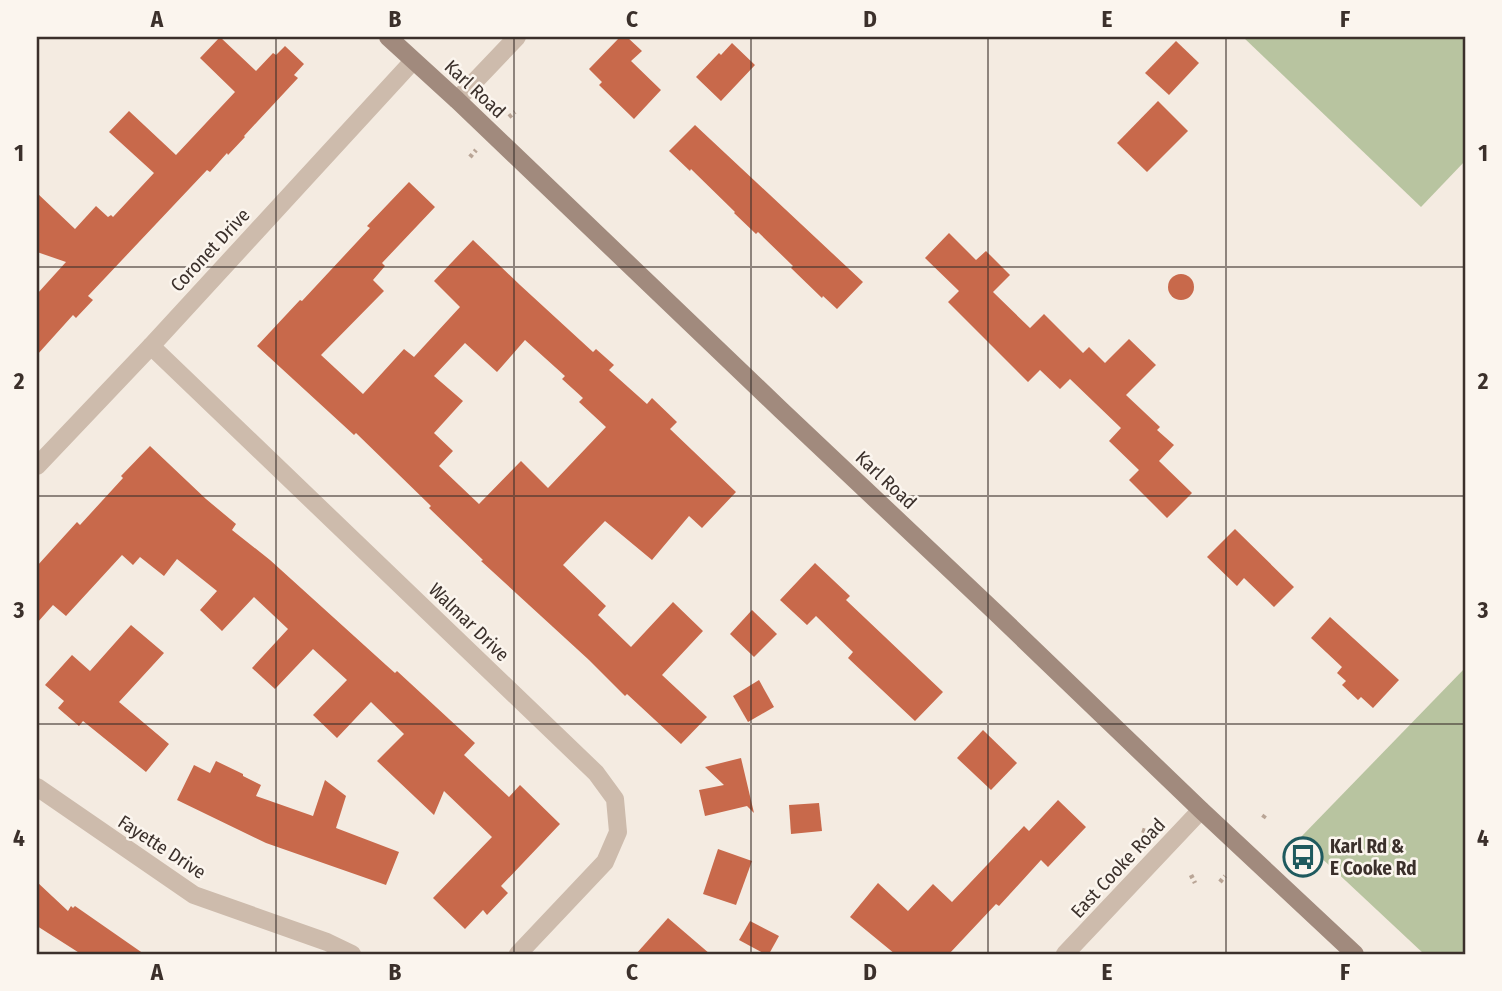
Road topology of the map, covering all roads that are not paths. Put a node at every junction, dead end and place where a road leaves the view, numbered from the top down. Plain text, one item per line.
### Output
1 (388, 37) edge
2 (517, 37) edge
3 (413, 61) junction
4 (457, 100) junction
5 (151, 346) junction
6 (37, 466) edge
7 (37, 787) edge
8 (1201, 810) junction
9 (352, 954) edge
10 (518, 954) edge
11 (1065, 954) edge
12 (1355, 954) edge

1 - 3 main road, Karl Road
2 - 4 street
3 - 4 main road, Karl Road
3 - 5 street, Coronet Drive
4 - 8 main road, Karl Road
5 - 6 street, Coronet Drive
5 - 10 street, Walmar Drive
7 - 9 street, Fayette Drive
8 - 11 street, East Cooke Road
8 - 12 main road, Karl Road

